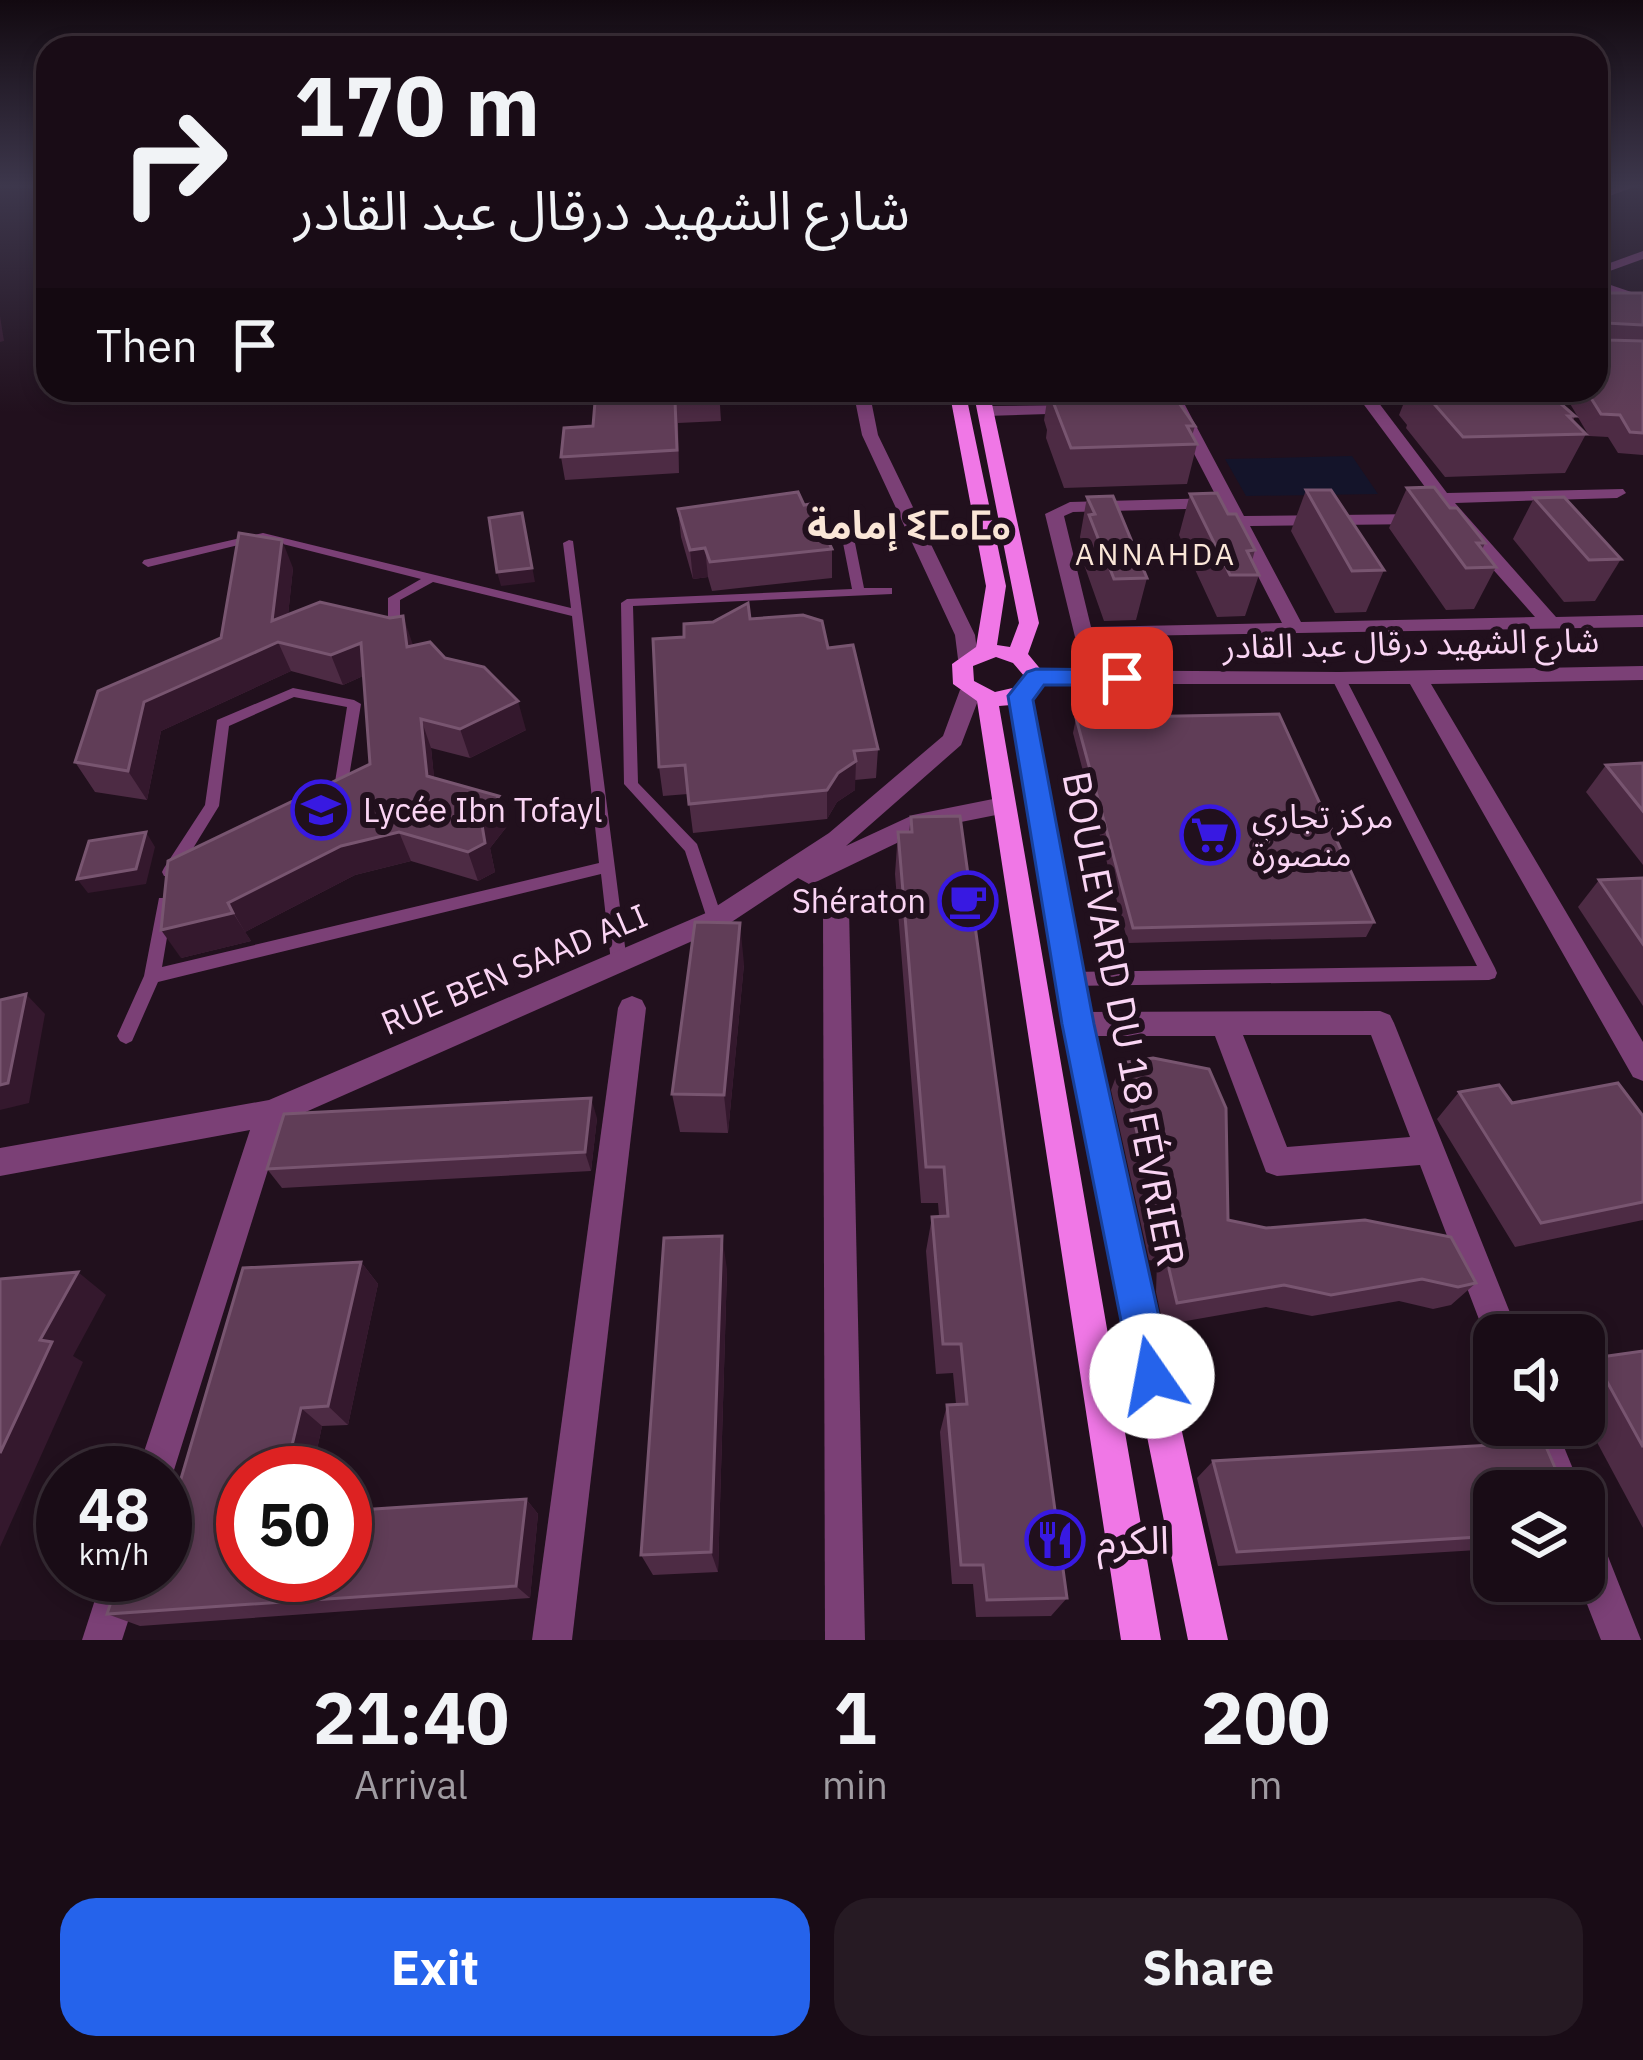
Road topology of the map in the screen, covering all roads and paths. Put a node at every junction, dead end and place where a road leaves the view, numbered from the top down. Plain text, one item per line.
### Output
1 (1608, 289) edge
2 (1643, 302) edge
3 (1608, 303) edge
4 (863, 402) edge
5 (959, 402) edge
6 (984, 402) edge
7 (1175, 402) edge
8 (1371, 402) edge
9 (1157, 409) edge
10 (1179, 409) junction
11 (1093, 410) edge
12 (986, 411) junction
13 (1617, 494) dead end
14 (1444, 498) junction
15 (1234, 512) junction
16 (1457, 518) junction
17 (569, 543) dead end
18 (849, 543) dead end
19 (148, 563) dead end
20 (431, 578) junction
21 (888, 591) dead end
22 (860, 592) junction
23 (578, 614) junction
24 (1643, 621) edge
25 (1551, 623) junction
26 (394, 627) edge
27 (1295, 628) junction
28 (977, 655) junction
29 (1017, 656) junction
30 (1643, 673) edge
31 (1416, 677) junction
32 (1339, 680) junction
33 (1028, 687) junction
34 (979, 694) junction
35 (320, 796) edge
36 (1003, 806) junction
37 (192, 861) edge
38 (607, 867) junction
39 (170, 872) junction
40 (836, 909) dead end
41 (715, 920) junction
42 (619, 962) junction
43 (152, 976) junction
44 (1069, 979) junction
45 (632, 1008) dead end
46 (1078, 1024) junction
47 (1225, 1024) junction
48 (126, 1036) dead end
49 (1643, 1068) edge
50 (272, 1113) junction
51 (1430, 1150) junction
52 (0, 1162) edge
53 (1494, 1314) edge
54 (165, 1446) edge
55 (1605, 1599) edge
56 (115, 1602) edge
57 (103, 1640) edge
58 (552, 1640) edge
59 (845, 1640) edge
60 (1141, 1640) edge
61 (1208, 1640) edge
62 (1621, 1640) edge

1 - 2 street
2 - 3 street
4 - 28 street
5 - 28 main road
6 - 12 main road
7 - 10 street
8 - 14 street
9 - 10 street
10 - 15 street
11 - 12 street
12 - 29 main road
13 - 14 street
14 - 16 street
15 - 16 street
15 - 27 street
15 - 27 street
16 - 25 street
17 - 23 lane
18 - 22 lane
19 - 20 lane
20 - 23 lane
20 - 26 lane
21 - 22 lane
22 - 41 lane
23 - 38 lane
24 - 25 street
25 - 27 street
28 - 29 main road
28 - 34 main road
29 - 33 main road
30 - 31 street, شارع الشهيد درقال عبد القادر
31 - 32 street, شارع الشهيد درقال عبد القادر
31 - 49 street
32 - 33 street, شارع الشهيد درقال عبد القادر
32 - 44 lane
33 - 34 main road
33 - 44 main road, BOULEVARD DU 18 FÉVRIER
34 - 36 main road
34 - 41 street, RUE BEN SAAD ALI
35 - 39 lane
36 - 41 street
36 - 60 main road
37 - 39 lane
38 - 42 lane
38 - 43 lane
39 - 43 lane
40 - 59 street
41 - 42 street, RUE BEN SAAD ALI
42 - 50 street, RUE BEN SAAD ALI
43 - 48 lane
44 - 46 main road, BOULEVARD DU 18 FÉVRIER
45 - 58 street
46 - 47 street
46 - 61 main road, BOULEVARD DU 18 FÉVRIER
47 - 51 street
47 - 51 street
50 - 52 street, RUE BEN SAAD ALI
50 - 54 street
51 - 53 street
55 - 62 street
56 - 57 street

